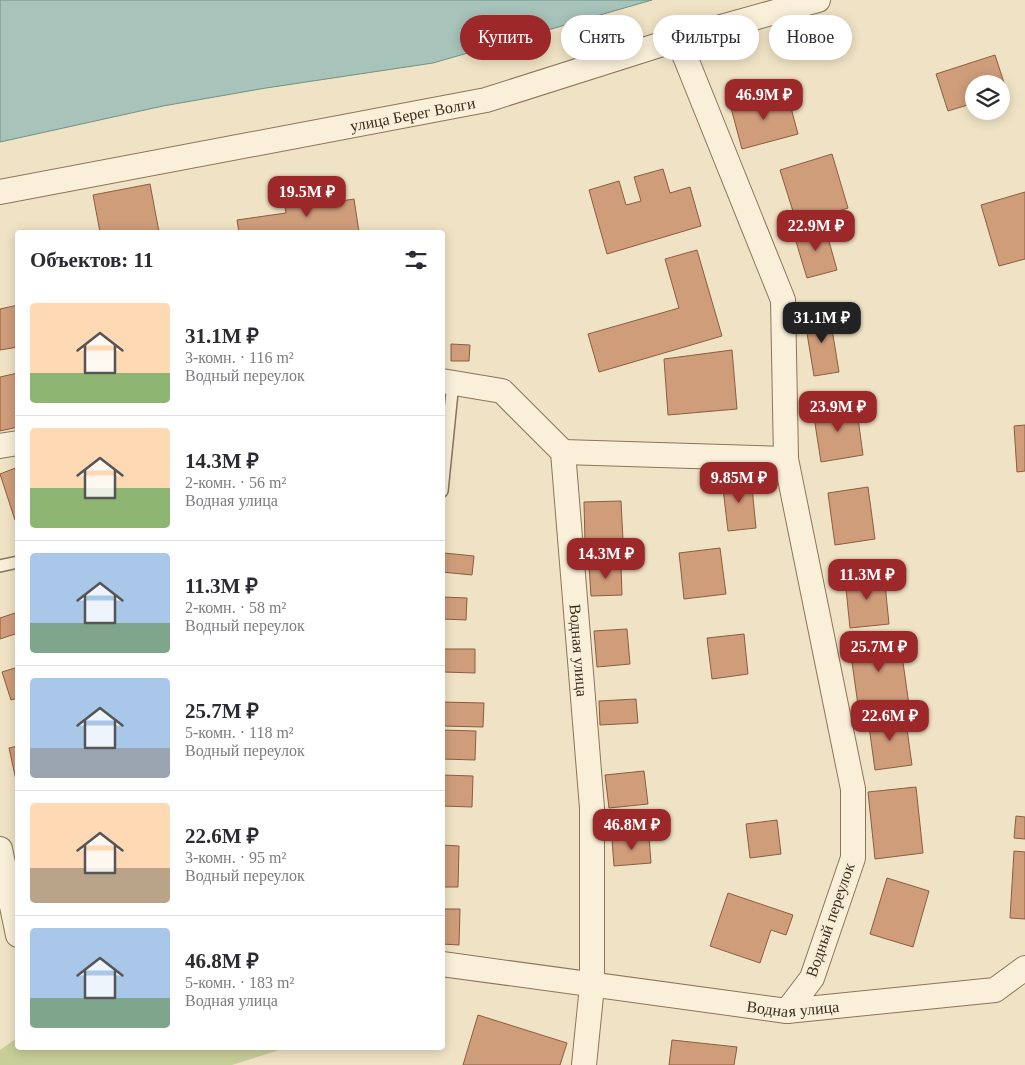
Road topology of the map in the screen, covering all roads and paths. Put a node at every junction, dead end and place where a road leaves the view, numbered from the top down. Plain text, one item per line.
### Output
1 (818, 0) edge
2 (759, 16) edge
3 (653, 47) edge
4 (686, 60) edge
5 (0, 192) edge
6 (448, 381) edge
7 (445, 436) edge
8 (15, 444) edge
9 (0, 446) edge
10 (563, 452) junction
11 (786, 459) junction
12 (15, 563) edge
13 (0, 566) edge
14 (0, 849) edge
15 (15, 921) edge
16 (445, 964) edge
17 (1025, 968) edge
18 (592, 986) junction
19 (787, 1011) junction
20 (584, 1065) edge

1 - 2 street, улица Берег Волги
3 - 5 street, улица Берег Волги
4 - 11 street, Водный переулок
6 - 7 lane
6 - 10 street
8 - 9 street
10 - 11 street
10 - 18 street, Водная улица
11 - 19 street, Водный переулок
12 - 13 lane
14 - 15 street
16 - 18 street, Водная улица
17 - 19 street, Водная улица
18 - 19 street, Водная улица
18 - 20 street, Водная улица

